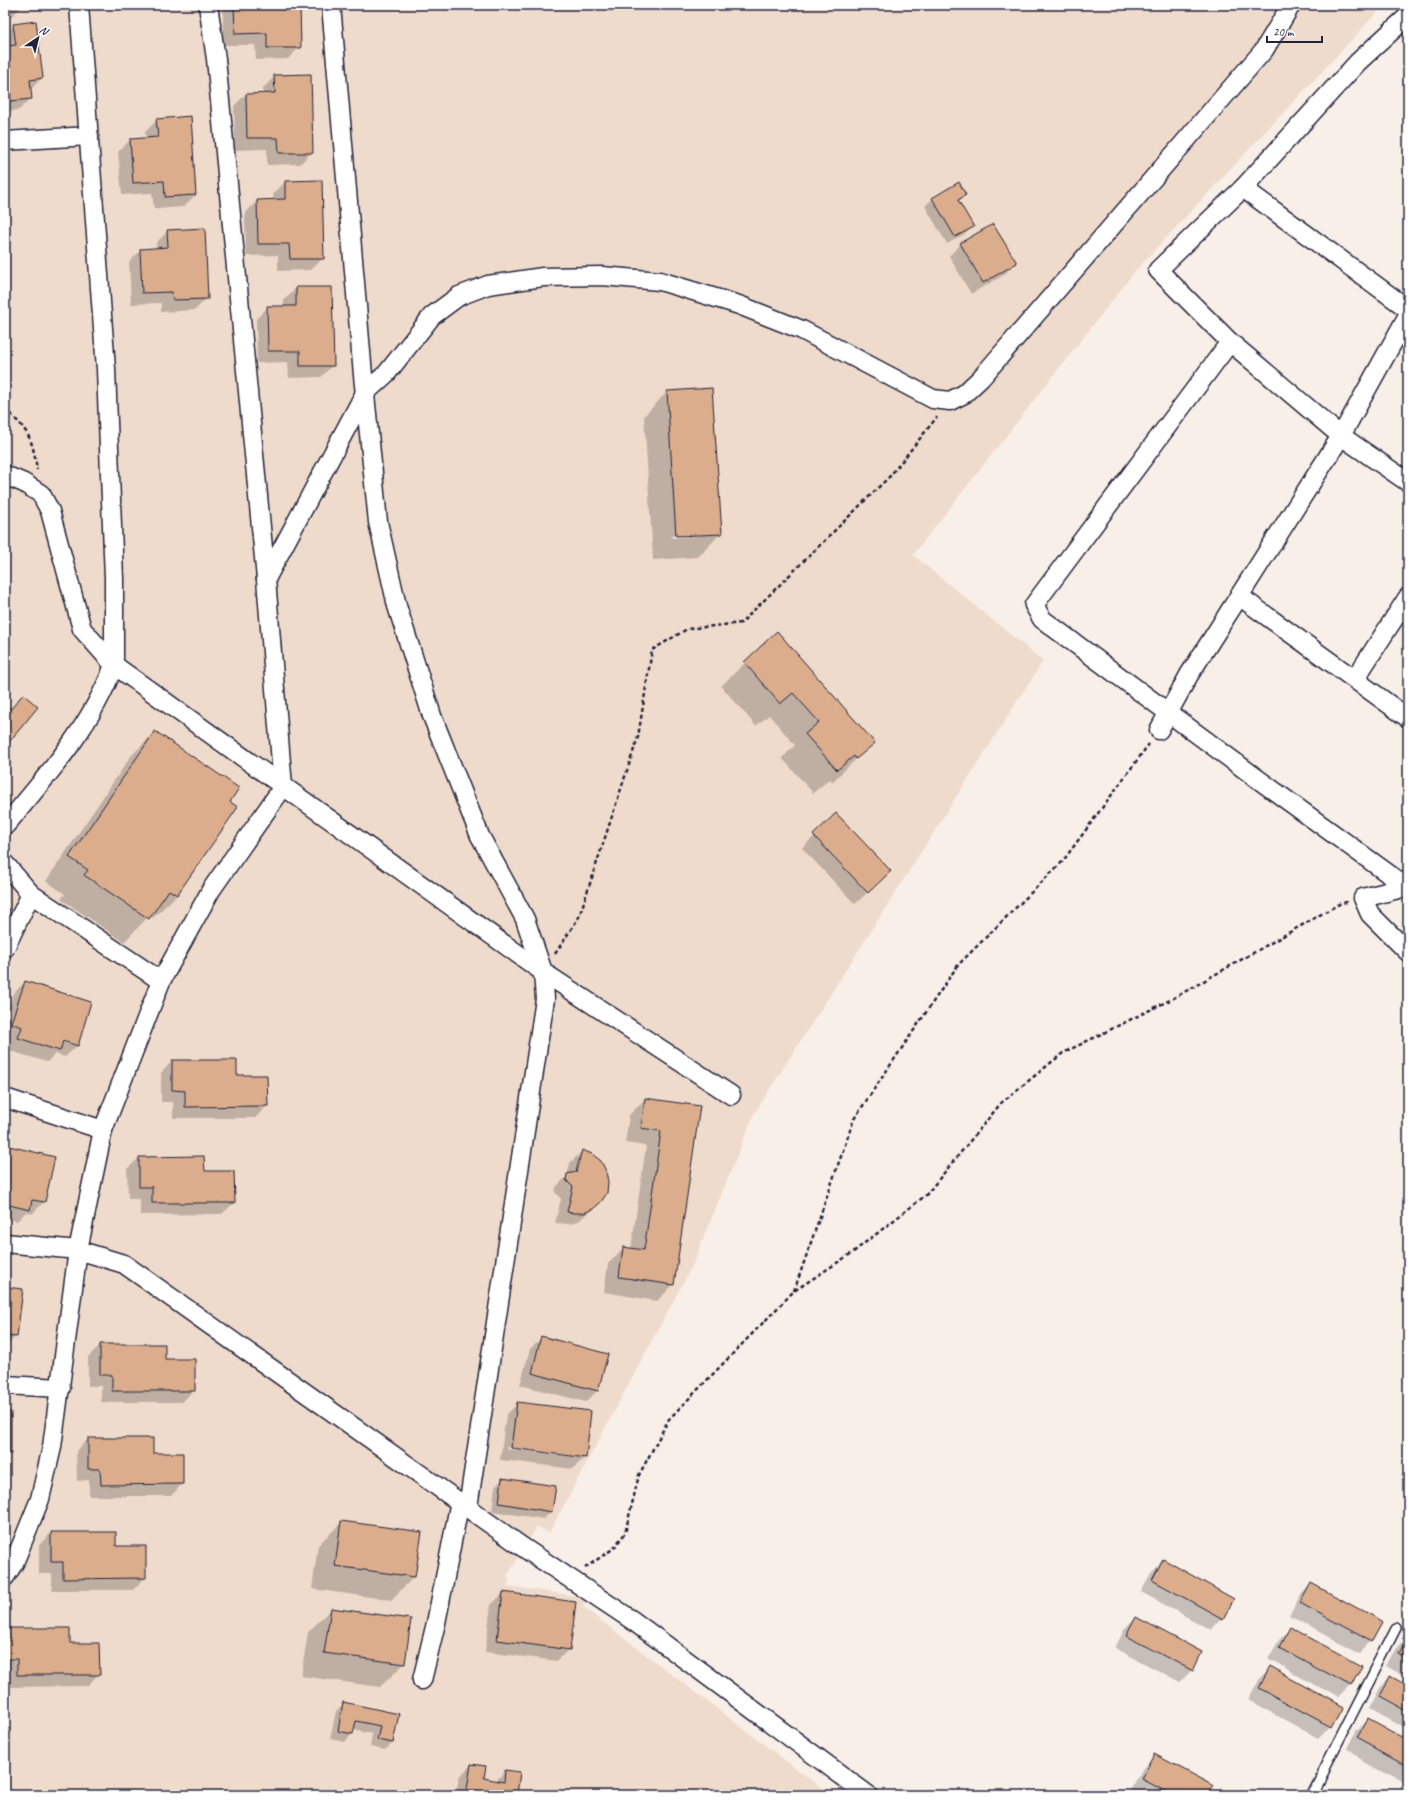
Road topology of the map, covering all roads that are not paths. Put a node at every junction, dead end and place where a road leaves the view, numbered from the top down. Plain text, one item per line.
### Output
1 (79, 5) edge
2 (208, 5) edge
3 (331, 5) edge
4 (1291, 5) edge
5 (1408, 16) edge
6 (89, 136) junction
7 (5, 141) edge
8 (1244, 188) junction
9 (1408, 309) edge
10 (1408, 315) edge
11 (1230, 342) junction
12 (365, 393) junction
13 (1341, 436) junction
14 (5, 475) edge
15 (1408, 482) edge
16 (266, 579) junction
17 (1239, 596) junction
18 (1408, 597) edge
19 (114, 665) junction
20 (1355, 679) junction
21 (1169, 713) junction
22 (1408, 718) edge
23 (1159, 730) road end
24 (283, 787) junction
25 (5, 826) edge
26 (5, 864) edge
27 (1407, 886) edge
28 (31, 894) junction
29 (5, 948) edge
30 (1408, 952) edge
31 (543, 972) junction
32 (161, 981) junction
33 (731, 1095) dead end
34 (5, 1098) edge
35 (103, 1130) junction
36 (5, 1243) edge
37 (78, 1250) junction
38 (5, 1385) edge
39 (60, 1388) junction
40 (464, 1504) junction
41 (5, 1577) edge
42 (1396, 1628) dead end
43 (422, 1680) dead end
44 (868, 1795) edge
45 (1311, 1795) edge

1 - 6 street
2 - 16 street
3 - 12 street
4 - 12 street
5 - 8 street
6 - 7 street
6 - 19 street
8 - 9 street
8 - 11 street
10 - 13 street
11 - 13 street
11 - 21 street
12 - 16 street
12 - 31 street
13 - 15 street
13 - 17 street
14 - 19 street
16 - 24 street
17 - 20 street
17 - 21 street
18 - 20 street
19 - 24 street
19 - 25 street
20 - 22 street
21 - 23 street
21 - 27 street
24 - 31 street
24 - 32 street
26 - 28 street
27 - 30 street
28 - 29 street
28 - 32 street
31 - 33 street
31 - 40 street
32 - 35 street
34 - 35 street
35 - 37 street
36 - 37 street
37 - 39 street
37 - 40 street
38 - 39 street
39 - 41 street
40 - 43 street
40 - 44 street
42 - 45 lane

